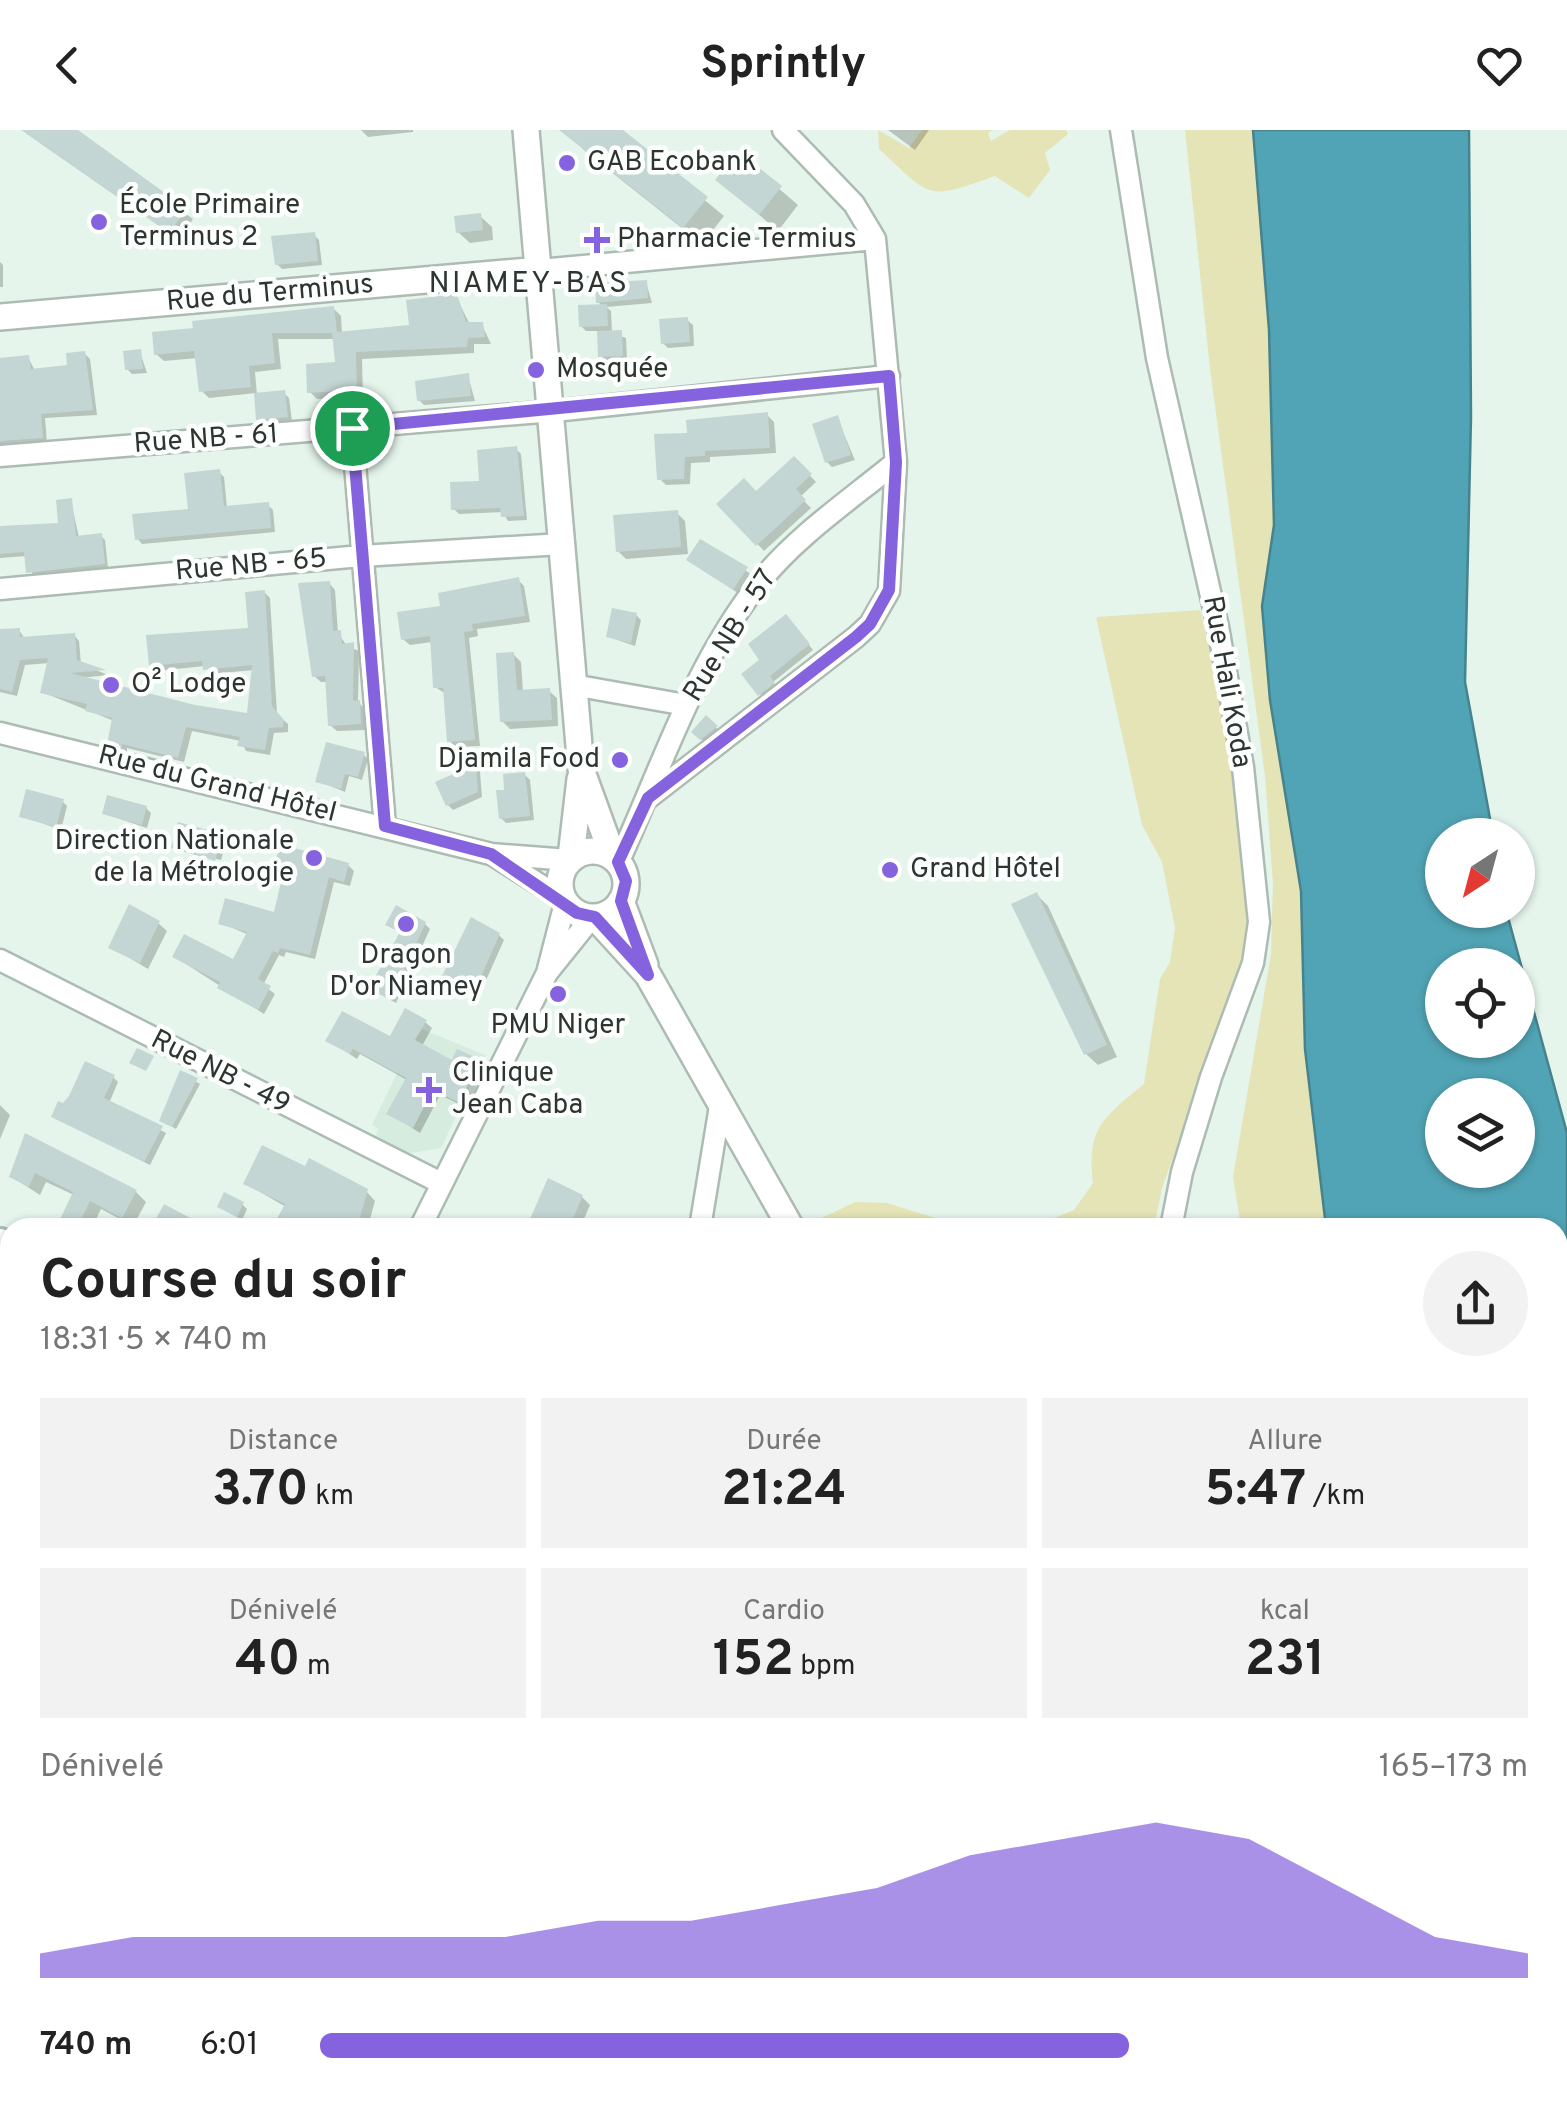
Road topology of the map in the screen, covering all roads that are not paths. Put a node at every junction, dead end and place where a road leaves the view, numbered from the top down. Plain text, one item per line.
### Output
1 (526, 130) edge
2 (783, 130) edge
3 (1121, 130) edge
4 (875, 238) junction
5 (540, 270) junction
6 (0, 317) edge
7 (889, 376) junction
8 (554, 412) junction
9 (352, 428) junction
10 (0, 456) edge
11 (896, 462) junction
12 (562, 544) junction
13 (361, 556) junction
14 (0, 589) edge
15 (573, 685) junction
16 (686, 705) junction
17 (0, 732) edge
18 (581, 768) junction
19 (648, 798) junction
20 (385, 826) junction
21 (491, 854) junction
22 (570, 858) junction
23 (616, 860) junction
24 (565, 901) junction
25 (621, 901) junction
26 (594, 917) junction
27 (0, 960) edge
28 (546, 973) junction
29 (648, 975) junction
30 (721, 1100) junction
31 (441, 1184) junction
32 (425, 1218) edge
33 (702, 1218) edge
34 (785, 1218) edge
35 (1173, 1218) edge

1 - 5 street
2 - 4 street
3 - 35 street, Rue Hali Koda
4 - 5 street
4 - 7 street
5 - 6 street, Rue du Terminus
5 - 8 street
7 - 8 street, Rue NB - 61
7 - 11 street
8 - 9 street, Rue NB - 61
8 - 12 street
9 - 10 street, Rue NB - 61
9 - 13 street
11 - 16 street, Rue NB - 57
11 - 19 street
12 - 13 street, Rue NB - 65
12 - 15 street
13 - 14 street, Rue NB - 65
13 - 20 street
15 - 16 street
15 - 18 street
16 - 19 street, Rue NB - 57
17 - 20 street, Rue du Grand Hôtel
18 - 22 street
18 - 23 street
19 - 23 street, Rue NB - 57
20 - 21 street, Rue du Grand Hôtel
21 - 22 street, Rue du Grand Hôtel
21 - 24 street, Rue du Grand Hôtel
22 - 23 street
22 - 24 street
23 - 25 street
24 - 26 street
24 - 28 street
25 - 26 street
25 - 29 street
26 - 28 street
26 - 29 street
27 - 31 street, Rue NB - 49
28 - 31 street
29 - 30 street
30 - 33 street
30 - 34 street
31 - 32 street

